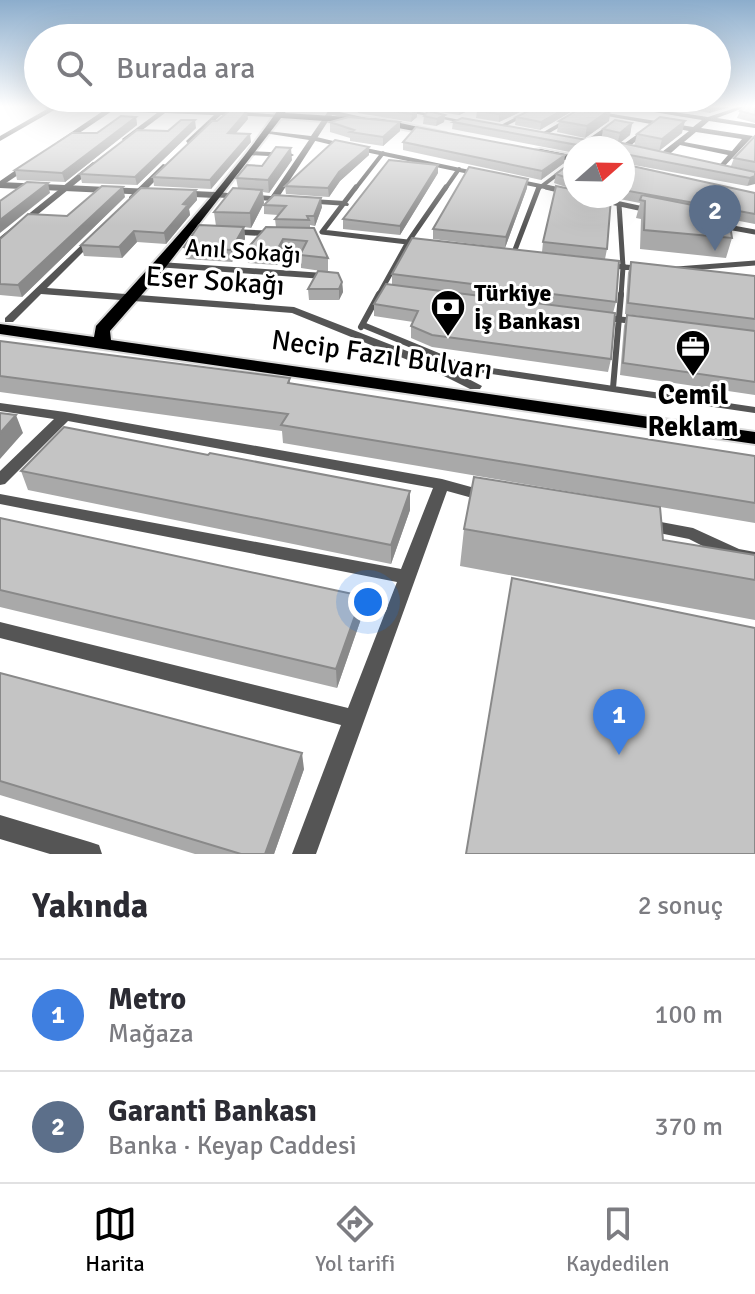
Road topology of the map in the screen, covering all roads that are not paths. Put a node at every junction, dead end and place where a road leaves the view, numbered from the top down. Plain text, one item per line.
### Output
1 (55, 147) edge
2 (118, 147) edge
3 (185, 147) edge
4 (256, 147) edge
5 (307, 147) edge
6 (354, 147) edge
7 (674, 147) edge
8 (699, 147) edge
9 (737, 147) edge
10 (115, 149) edge
11 (529, 150) edge
12 (49, 151) edge
13 (179, 153) edge
14 (251, 153) junction
15 (383, 153) junction
16 (731, 153) junction
17 (648, 154) edge
18 (302, 155) junction
19 (563, 157) edge
20 (661, 157) junction
21 (102, 159) edge
22 (37, 160) edge
23 (676, 160) edge
24 (169, 163) edge
25 (705, 166) edge
26 (459, 169) junction
27 (563, 169) edge
28 (720, 169) junction
29 (732, 171) edge
30 (486, 175) edge
31 (513, 181) edge
32 (0, 185) edge
33 (540, 186) junction
34 (66, 188) junction
35 (563, 191) edge
36 (139, 192) junction
37 (215, 195) junction
38 (273, 199) junction
39 (127, 203) edge
40 (345, 204) junction
41 (635, 207) edge
42 (619, 208) edge
43 (650, 210) edge
44 (710, 223) edge
45 (105, 225) edge
46 (213, 232) edge
47 (755, 232) edge
48 (285, 234) edge
49 (0, 242) edge
50 (408, 242) junction
51 (423, 244) edge
52 (498, 254) edge
53 (513, 255) junction
54 (529, 257) edge
55 (752, 263) edge
56 (160, 265) junction
57 (607, 265) edge
58 (623, 267) junction
59 (650, 269) edge
60 (324, 276) edge
61 (709, 276) edge
62 (382, 289) junction
63 (38, 291) junction
64 (398, 291) edge
65 (129, 299) junction
66 (603, 317) edge
67 (619, 319) junction
68 (3, 323) edge
69 (649, 323) edge
70 (359, 330) junction
71 (103, 337) junction
72 (475, 386) junction
73 (613, 388) junction
74 (0, 407) edge
75 (755, 410) edge
76 (65, 416) junction
77 (755, 425) edge
78 (755, 438) edge
79 (0, 480) edge
80 (442, 484) junction
81 (0, 499) edge
82 (497, 499) edge
83 (633, 523) edge
84 (755, 558) edge
85 (406, 577) junction
86 (0, 630) edge
87 (354, 719) junction
88 (0, 827) edge
89 (90, 854) edge
90 (304, 854) edge

1 - 12 street
2 - 10 street
3 - 13 street
4 - 14 main road
5 - 18 street
6 - 15 lane
7 - 20 street
8 - 16 street
9 - 16 street
11 - 19 main road
14 - 18 street
14 - 37 main road
15 - 26 lane
15 - 40 lane
16 - 28 street
17 - 20 street
18 - 38 street
20 - 23 street
21 - 34 street
22 - 32 street
24 - 36 street
25 - 28 street
26 - 30 lane
26 - 50 lane
27 - 33 lane
28 - 29 street
31 - 33 lane
32 - 34 street
33 - 35 lane
33 - 53 lane
34 - 36 street
34 - 49 street
36 - 37 street
36 - 39 street
37 - 38 street
37 - 56 main road
38 - 40 street
40 - 50 lane
41 - 43 lane
42 - 58 lane
44 - 47 lane
45 - 63 street
46 - 48 street
50 - 51 lane
50 - 62 lane
52 - 53 lane
53 - 54 lane
55 - 61 lane
56 - 60 street, Anıl Sokağı
56 - 65 main road
57 - 58 lane
58 - 59 lane
58 - 67 lane
62 - 64 lane
62 - 70 lane
63 - 65 street, Eser Sokağı
63 - 68 street
65 - 70 street, Eser Sokağı
65 - 71 main road
66 - 67 lane
67 - 69 lane
67 - 73 lane
68 - 71 main road, Necip Fazıl Bulvarı
70 - 72 street, Eser Sokağı
70 - 73 lane
71 - 72 main road, Necip Fazıl Bulvarı
71 - 78 main road, Necip Fazıl Bulvarı
72 - 77 main road, Necip Fazıl Bulvarı
73 - 75 lane
74 - 76 street
76 - 79 street
76 - 80 street
80 - 82 street
80 - 85 street
81 - 85 street
83 - 84 street
85 - 87 street
86 - 87 street
87 - 90 street
88 - 89 street

